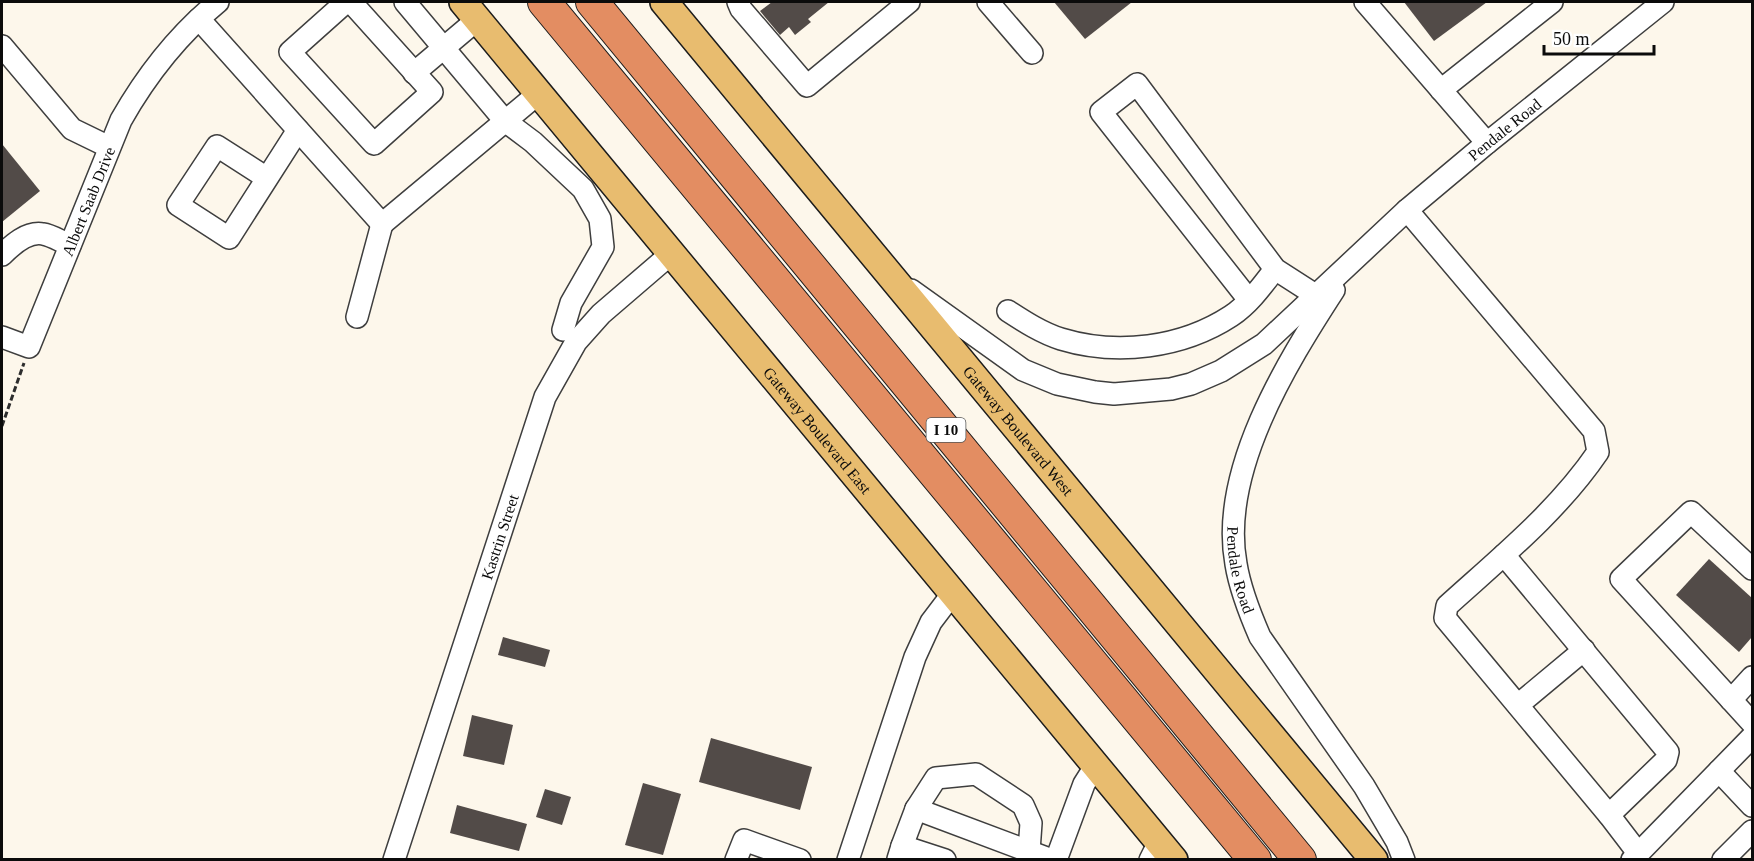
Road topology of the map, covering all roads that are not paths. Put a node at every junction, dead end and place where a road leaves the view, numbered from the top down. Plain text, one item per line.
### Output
1 (218, 2) edge
2 (346, 2) edge
3 (351, 2) edge
4 (405, 2) edge
5 (544, 2) edge
6 (592, 2) edge
7 (664, 2) edge
8 (738, 2) edge
9 (909, 2) edge
10 (988, 2) edge
11 (1365, 2) edge
12 (1552, 2) edge
13 (1663, 2) edge
14 (471, 10) edge
15 (199, 19) junction
16 (2, 46) edge
17 (445, 47) junction
18 (1032, 53) dead end
19 (414, 73) junction
20 (1442, 90) junction
21 (539, 93) junction
22 (505, 121) junction
23 (298, 130) junction
24 (1487, 142) junction
25 (109, 147) junction
26 (267, 178) dead end
27 (1407, 210) junction
28 (382, 224) junction
29 (70, 245) junction
30 (672, 253) junction
31 (2, 255) edge
32 (1351, 265) junction
33 (1275, 269) junction
34 (891, 276) junction
35 (1317, 296) junction
36 (1249, 300) junction
37 (1008, 311) dead end
38 (357, 317) dead end
39 (563, 330) dead end
40 (2, 337) edge
41 (1504, 555) junction
42 (1752, 569) edge
43 (953, 593) junction
44 (1584, 650) junction
45 (1752, 677) edge
46 (1731, 700) junction
47 (1518, 705) junction
48 (1752, 723) edge
49 (1752, 737) edge
50 (1096, 765) junction
51 (1719, 771) junction
52 (1752, 806) edge
53 (916, 808) junction
54 (1609, 815) junction
55 (1752, 831) edge
56 (1029, 851) junction
57 (900, 853) edge
58 (1161, 854) edge
59 (1635, 856) edge
60 (394, 860) edge
61 (736, 860) edge
62 (800, 860) edge
63 (848, 860) edge
64 (945, 860) edge
65 (1054, 860) edge
66 (1255, 860) edge
67 (1300, 860) edge
68 (1374, 860) edge
69 (1404, 860) edge
70 (1723, 860) edge

1 - 15 street, Albert Saab Drive
2 - 19 street
3 - 19 street
4 - 17 street
5 - 66 highway, I 10
6 - 67 highway, I 10
7 - 34 main road, Gateway Boulevard West
8 - 9 street
10 - 18 street
11 - 20 street
12 - 20 street
13 - 24 street, Pendale Road
14 - 17 street
14 - 21 main road, Gateway Boulevard East
15 - 23 street
15 - 25 street, Albert Saab Drive
16 - 25 street
17 - 19 street
17 - 22 street
20 - 24 street
21 - 22 street
21 - 30 main road, Gateway Boulevard East
22 - 28 street
22 - 39 street
23 - 26 street
23 - 28 street
24 - 27 street, Pendale Road
25 - 29 street, Albert Saab Drive
27 - 32 street, Pendale Road
27 - 41 street
28 - 38 street
29 - 31 street
29 - 40 street, Albert Saab Drive
30 - 43 main road, Gateway Boulevard East
30 - 60 street, Kastrin Street
32 - 35 street, Pendale Road
32 - 69 street, Pendale Road
33 - 35 street
33 - 36 street
33 - 36 street
34 - 35 street, Pendale Road
34 - 68 main road, Gateway Boulevard West
36 - 37 street
41 - 44 street
41 - 47 street
42 - 46 street
43 - 50 main road, Gateway Boulevard East
43 - 63 street
44 - 47 street
44 - 54 street
45 - 46 street
46 - 48 street
47 - 54 street
49 - 51 street
50 - 58 main road, Gateway Boulevard East
50 - 65 street
51 - 52 street
51 - 59 street
53 - 56 street
53 - 56 street
53 - 57 street
54 - 59 street
55 - 70 street
56 - 65 street
57 - 64 street
61 - 62 street

